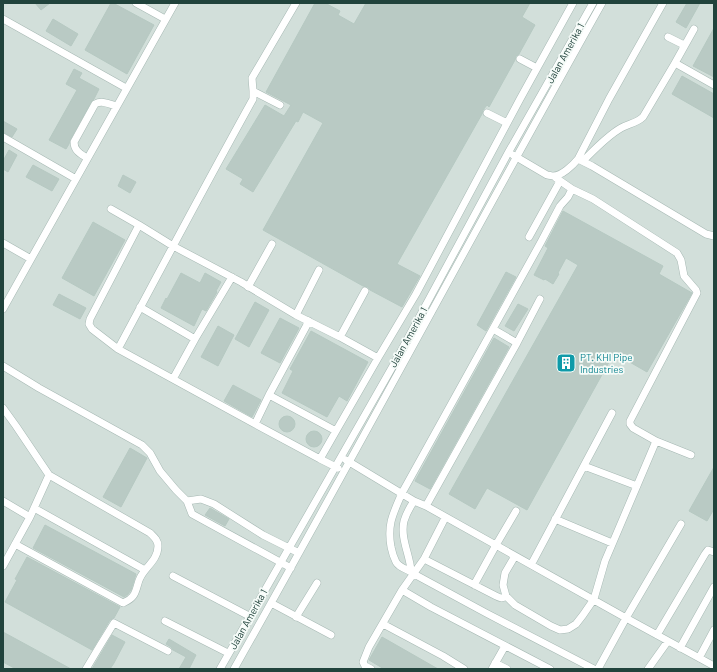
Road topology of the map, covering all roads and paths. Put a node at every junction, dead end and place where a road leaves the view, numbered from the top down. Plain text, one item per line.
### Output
1 (136, 3) edge
2 (175, 3) edge
3 (296, 3) edge
4 (573, 3) edge
5 (593, 3) edge
6 (602, 3) edge
7 (662, 3) edge
8 (3, 19) edge
9 (165, 19) junction
10 (694, 29) dead end
11 (668, 37) dead end
12 (684, 45) junction
13 (520, 59) dead end
14 (675, 63) junction
15 (537, 68) junction
16 (714, 85) edge
17 (126, 88) junction
18 (253, 91) junction
19 (280, 105) dead end
20 (116, 106) junction
21 (487, 113) dead end
22 (507, 123) junction
23 (3, 138) edge
24 (508, 153) junction
25 (516, 157) junction
26 (87, 158) junction
27 (580, 160) junction
28 (553, 176) junction
29 (76, 179) junction
30 (560, 181) junction
31 (572, 189) junction
32 (111, 210) dead end
33 (139, 225) junction
34 (714, 236) edge
35 (528, 237) dead end
36 (3, 244) edge
37 (272, 244) dead end
38 (174, 246) junction
39 (31, 259) junction
40 (319, 270) dead end
41 (232, 277) junction
42 (248, 286) junction
43 (365, 291) dead end
44 (540, 299) dead end
45 (140, 307) junction
46 (3, 309) edge
47 (296, 315) junction
48 (308, 321) junction
49 (493, 329) junction
50 (340, 337) junction
51 (195, 339) junction
52 (517, 343) junction
53 (118, 349) junction
54 (378, 358) junction
55 (3, 366) edge
56 (173, 379) junction
57 (269, 395) junction
58 (3, 408) edge
59 (612, 413) dead end
60 (255, 424) junction
61 (336, 431) junction
62 (656, 441) junction
63 (691, 455) dead end
64 (341, 457) junction
65 (320, 459) junction
66 (349, 462) junction
67 (336, 466) junction
68 (584, 466) junction
69 (344, 471) junction
70 (49, 475) junction
71 (637, 486) junction
72 (402, 493) junction
73 (3, 501) edge
74 (188, 501) junction
75 (414, 501) junction
76 (426, 506) junction
77 (34, 508) junction
78 (516, 512) dead end
79 (30, 517) junction
80 (445, 518) junction
81 (555, 519) junction
82 (681, 524) dead end
83 (612, 543) junction
84 (15, 544) junction
85 (496, 546) junction
86 (289, 547) junction
87 (299, 552) junction
88 (714, 552) edge
89 (515, 556) junction
90 (424, 559) junction
91 (280, 563) junction
92 (531, 565) junction
93 (3, 566) edge
94 (291, 568) junction
95 (145, 570) junction
96 (413, 573) junction
97 (173, 576) dead end
98 (317, 583) dead end
99 (474, 585) junction
100 (714, 587) edge
101 (402, 590) junction
102 (506, 596) junction
103 (594, 599) junction
104 (271, 603) junction
105 (249, 616) junction
106 (296, 617) junction
107 (626, 618) junction
108 (165, 621) dead end
109 (383, 624) junction
110 (714, 630) edge
111 (331, 635) dead end
112 (657, 635) junction
113 (668, 641) junction
114 (505, 646) junction
115 (680, 648) junction
116 (168, 651) dead end
117 (228, 653) junction
118 (699, 658) junction
119 (494, 666) edge
120 (714, 666) edge
121 (86, 669) edge
122 (220, 669) edge
123 (234, 669) edge
124 (371, 669) edge
125 (464, 669) edge
126 (507, 669) edge
127 (550, 669) edge
128 (594, 669) edge
129 (598, 669) edge
130 (648, 669) edge

1 - 9 street
2 - 9 street
3 - 18 street
4 - 15 street
5 - 24 street, Jalan Amerika 1
6 - 25 street, Jalan Amerika 1
7 - 27 street
8 - 17 street
9 - 17 street
10 - 12 street
11 - 12 street
12 - 14 street
13 - 15 street
14 - 16 street
14 - 27 street
15 - 22 street
17 - 20 street
18 - 19 street
18 - 38 street
20 - 26 street
20 - 26 street
21 - 22 street
22 - 54 street
23 - 29 street
24 - 25 street
24 - 64 street, Jalan Amerika 1
25 - 28 street
25 - 66 street, Jalan Amerika 1
26 - 29 street
27 - 28 street
27 - 34 street
28 - 30 street
29 - 39 street
30 - 31 street
30 - 35 street
31 - 49 street
31 - 62 street
32 - 33 street
33 - 38 street
33 - 53 street
36 - 39 street
37 - 42 street
38 - 41 street
38 - 45 street
39 - 46 street
40 - 47 street
41 - 42 street
41 - 51 street
42 - 47 street
43 - 50 street
44 - 52 street
45 - 51 street
45 - 53 street
47 - 48 street
48 - 50 street
48 - 57 street
49 - 52 street
49 - 72 street
50 - 54 street
51 - 56 street
52 - 76 street
53 - 56 street
54 - 61 street
55 - 74 street
56 - 60 street
57 - 60 street
57 - 61 street
58 - 70 street
59 - 68 street
60 - 65 street
61 - 65 street
62 - 63 street
62 - 71 street
64 - 66 street
64 - 67 street, Jalan Amerika 1
65 - 67 street
66 - 69 street, Jalan Amerika 1
66 - 72 street
67 - 69 street
67 - 86 street, Jalan Amerika 1
68 - 71 street
68 - 81 street
69 - 87 street, Jalan Amerika 1
70 - 77 street
70 - 95 street
71 - 83 street
72 - 75 street
72 - 96 street
73 - 79 street
74 - 86 street
74 - 91 street
75 - 76 street
75 - 96 street
76 - 80 street
77 - 79 street
77 - 95 street
78 - 85 street
79 - 84 street
80 - 85 street
80 - 90 street
81 - 83 street
81 - 92 street
82 - 107 street
83 - 103 street
84 - 93 street
84 - 95 street
85 - 89 street
85 - 99 street
86 - 87 street
86 - 91 street, Jalan Amerika 1
87 - 94 street, Jalan Amerika 1
88 - 112 street
89 - 92 street
89 - 102 street
90 - 96 street
90 - 99 street
91 - 94 street
91 - 105 street, Jalan Amerika 1
92 - 103 street
94 - 104 street, Jalan Amerika 1
96 - 101 street
96 - 128 street
97 - 105 street
98 - 106 street
99 - 102 street
100 - 115 street
101 - 109 street
101 - 114 street
102 - 103 street
103 - 107 street
104 - 106 street
104 - 123 street, Jalan Amerika 1
105 - 117 street, Jalan Amerika 1
106 - 111 street
107 - 112 street
107 - 129 street
108 - 117 street
109 - 124 street
109 - 125 street
110 - 118 street
112 - 113 street
113 - 115 street
113 - 130 street
114 - 119 street
114 - 127 street
115 - 118 street
116 - 121 street
117 - 122 street, Jalan Amerika 1
118 - 120 street
119 - 126 street

